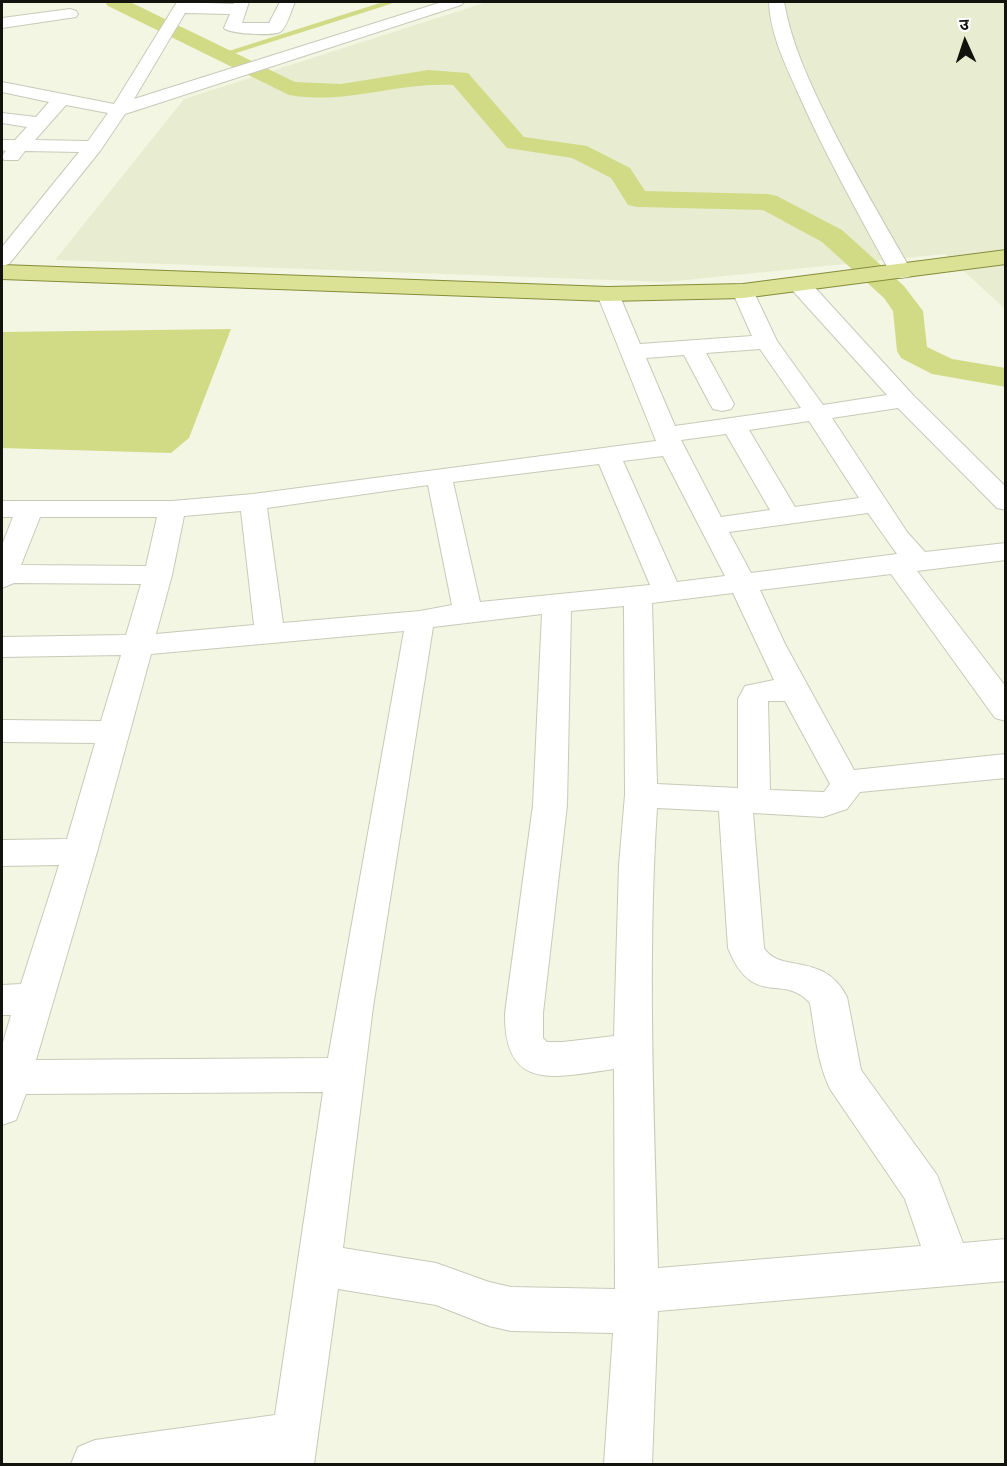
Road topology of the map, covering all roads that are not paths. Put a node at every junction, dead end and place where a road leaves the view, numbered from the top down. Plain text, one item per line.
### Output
1 (287, 2) edge
2 (456, 2) edge
3 (776, 2) edge
4 (182, 5) edge
5 (240, 5) edge
6 (70, 14) dead end
7 (2, 22) edge
8 (284, 32) junction
9 (322, 46) junction
10 (2, 87) edge
11 (62, 98) junction
12 (119, 110) junction
13 (2, 118) edge
14 (40, 123) junction
15 (2, 145) edge
16 (21, 145) junction
17 (93, 147) junction
18 (2, 165) edge
19 (1005, 257) edge
20 (2, 260) edge
21 (2, 272) edge
22 (894, 273) junction
23 (800, 285) junction
24 (743, 291) junction
25 (608, 294) junction
26 (766, 342) junction
27 (692, 348) junction
28 (632, 352) junction
29 (904, 400) junction
30 (817, 414) junction
31 (728, 415) junction
32 (669, 441) junction
33 (608, 455) junction
34 (439, 476) junction
35 (995, 480) edge
36 (254, 502) junction
37 (1005, 502) edge
38 (877, 504) junction
39 (2, 509) edge
40 (172, 509) junction
41 (29, 510) junction
42 (788, 516) junction
43 (713, 526) junction
44 (1005, 551) edge
45 (907, 562) junction
46 (158, 575) junction
47 (2, 576) edge
48 (742, 582) junction
49 (652, 594) junction
50 (557, 603) junction
51 (468, 612) junction
52 (420, 620) junction
53 (270, 633) junction
54 (138, 645) junction
55 (2, 647) edge
56 (795, 690) junction
57 (1005, 710) edge
58 (2, 731) edge
59 (113, 732) junction
60 (1005, 766) edge
61 (846, 784) junction
62 (641, 795) junction
63 (744, 801) junction
64 (80, 852) junction
65 (2, 853) edge
66 (18, 1000) edge
67 (633, 1050) junction
68 (345, 1075) junction
69 (6, 1092) edge
70 (1005, 1260) edge
71 (949, 1264) junction
72 (320, 1265) junction
73 (637, 1301) junction
74 (292, 1450) edge
75 (95, 1464) edge
76 (628, 1464) edge

1 - 8 street
2 - 9 street
3 - 22 street
4 - 5 street
4 - 12 street
5 - 8 street
6 - 7 street
8 - 9 street
9 - 12 street
10 - 11 street
11 - 12 street
11 - 14 street
12 - 17 street
13 - 14 street
14 - 16 street
15 - 16 street
16 - 17 street
16 - 18 street
17 - 20 street
19 - 22 main road
21 - 25 main road
22 - 23 main road
23 - 24 main road
23 - 29 street
24 - 25 main road
24 - 26 street
25 - 28 street
26 - 27 street
26 - 30 street
27 - 28 street
27 - 31 street
28 - 32 street
29 - 30 street
29 - 35 street
30 - 31 street
30 - 38 street
31 - 32 street
31 - 42 street
32 - 33 street
32 - 43 street
33 - 34 street
33 - 49 street
34 - 36 street
34 - 51 street
35 - 37 street
36 - 40 street
36 - 53 street
38 - 42 street
38 - 45 street
39 - 41 street
40 - 41 street
40 - 46 street
41 - 47 street
42 - 43 street
43 - 48 street
44 - 45 street
45 - 48 street
45 - 57 street
46 - 47 street
46 - 54 street
48 - 49 street
48 - 56 street
49 - 50 street
49 - 62 street
50 - 51 street
50 - 67 street
51 - 52 street
52 - 53 street
52 - 68 street
53 - 54 street
54 - 55 street
54 - 59 street
56 - 61 street
56 - 63 street
58 - 59 street
59 - 64 street
60 - 61 street
61 - 63 street
62 - 63 street
62 - 67 street
63 - 71 street
64 - 65 street
64 - 66 street
66 - 69 street
67 - 73 street
68 - 69 street
68 - 72 street
70 - 71 street
71 - 73 street
72 - 73 street
72 - 74 street
73 - 76 street
74 - 75 street

